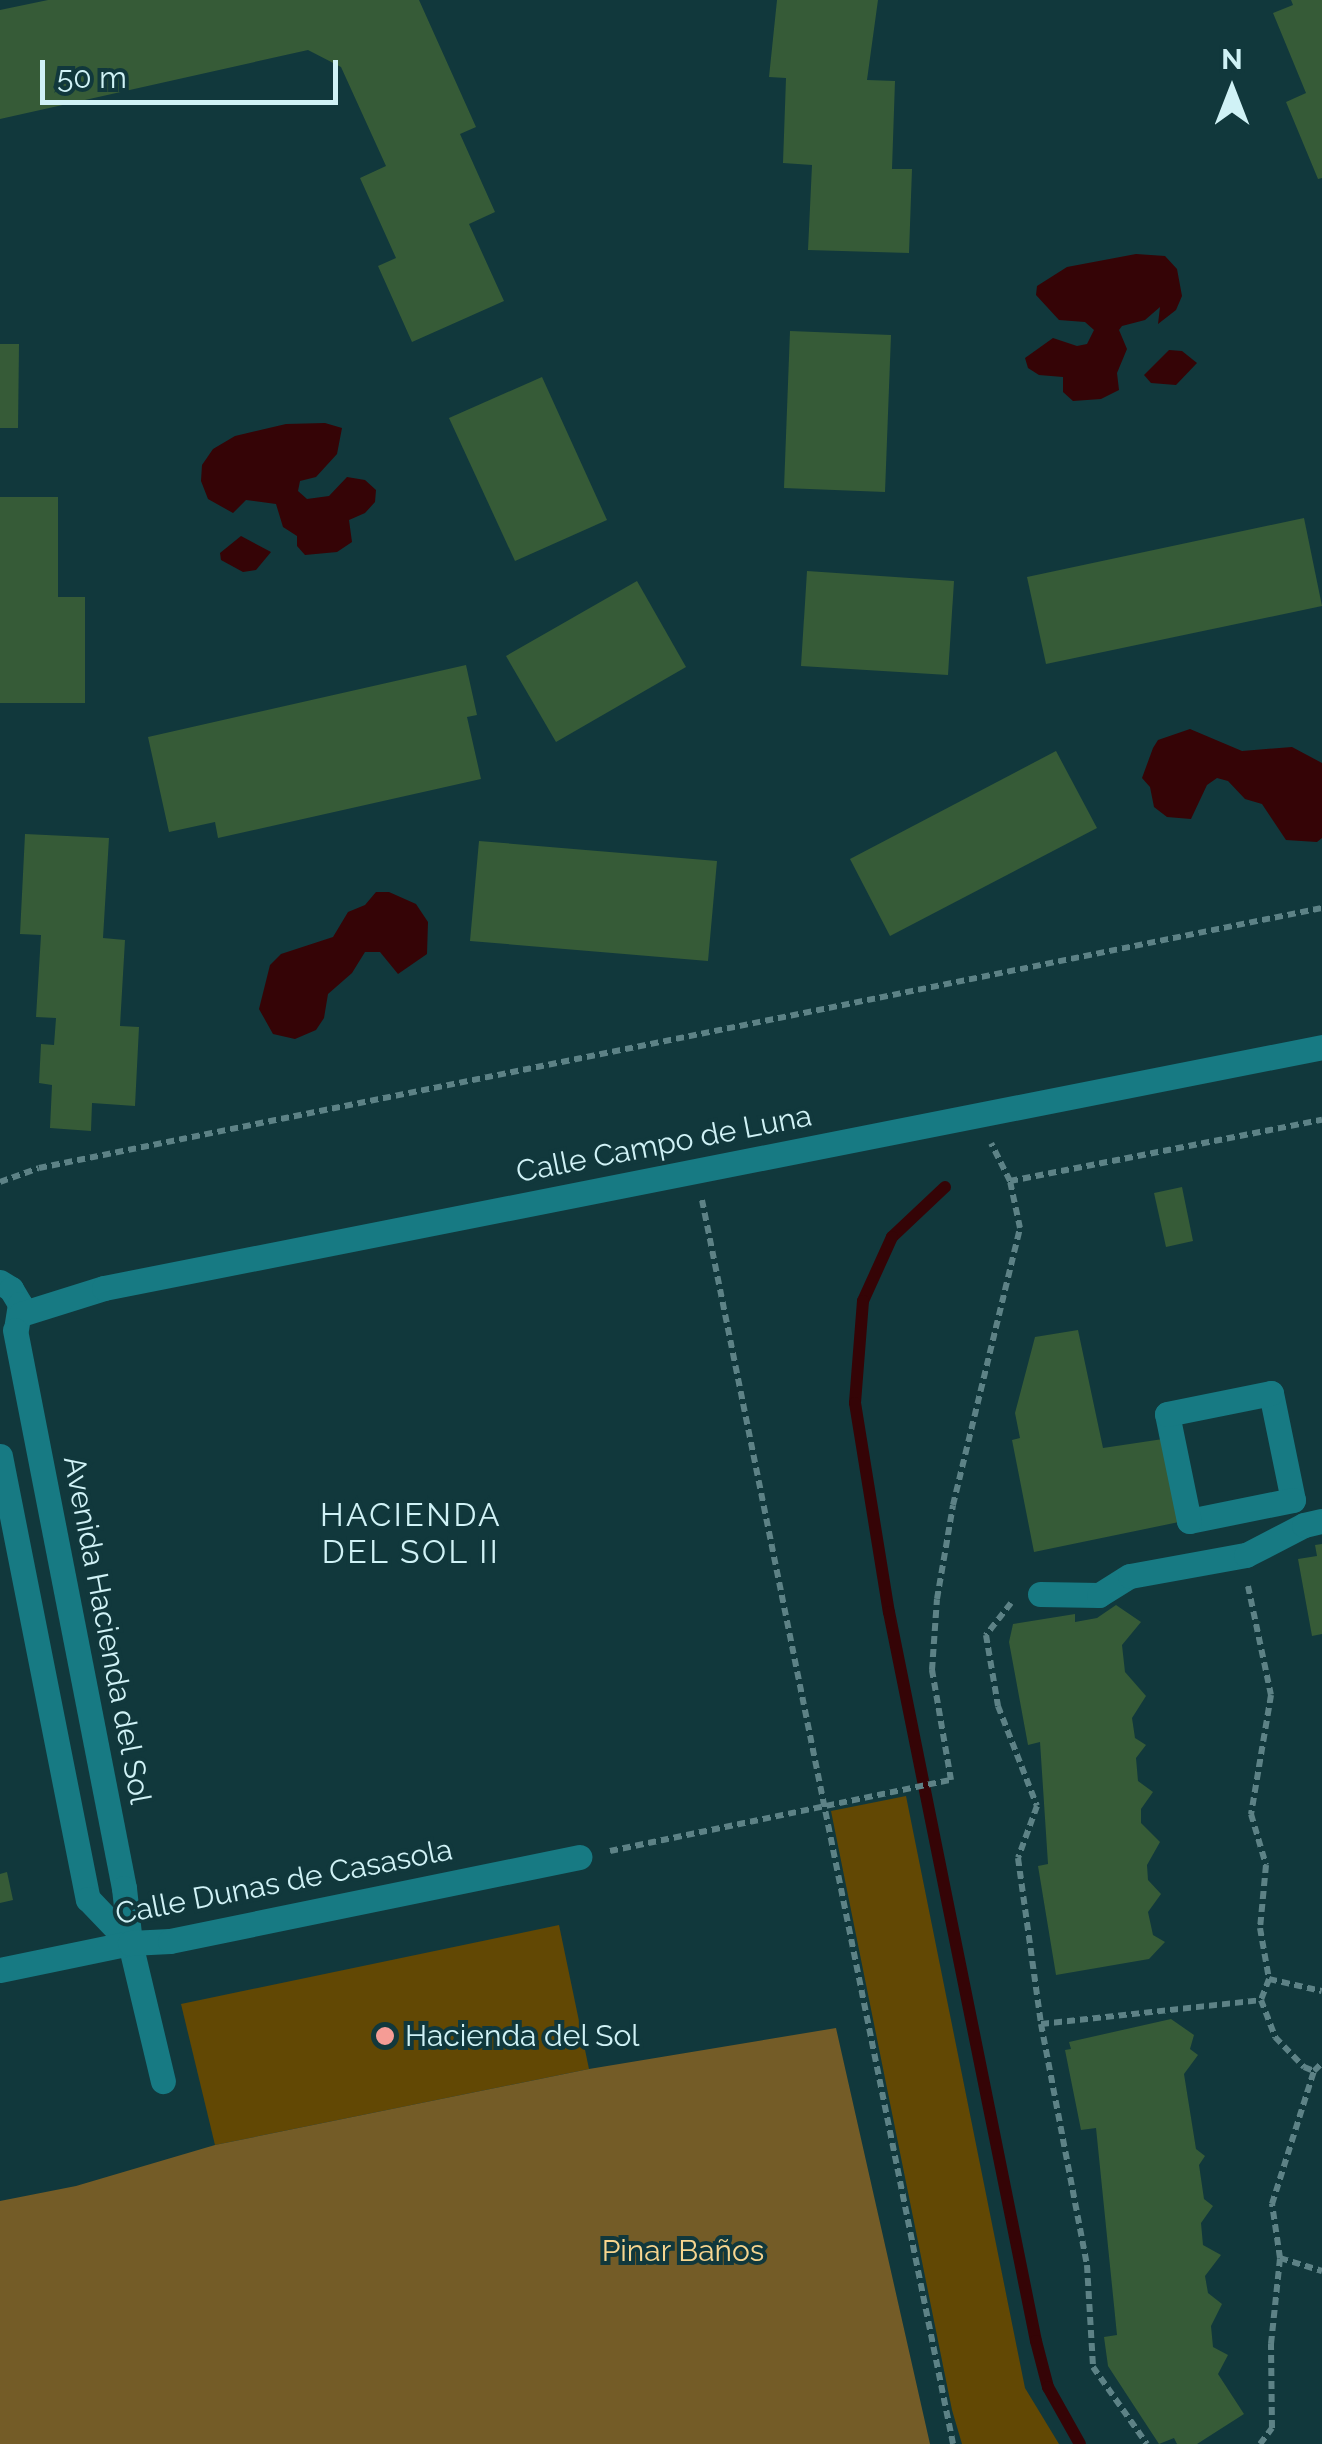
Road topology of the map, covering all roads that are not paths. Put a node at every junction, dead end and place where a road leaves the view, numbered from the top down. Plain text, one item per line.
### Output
1 (1322, 1047) edge
2 (1, 1276) edge
3 (12, 1328) edge
4 (0, 1456) edge
5 (1234, 1512) junction
6 (1322, 1521) edge
7 (1246, 1555) junction
8 (1040, 1594) road end
9 (579, 1857) road end
10 (130, 1943) junction
11 (0, 1970) edge
12 (163, 2080) dead end

1 - 3 street, Calle Campo de Luna
2 - 3 street, Avenida Hacienda del Sol
3 - 10 street, Avenida Hacienda del Sol
4 - 10 street
5 - 5 street
5 - 7 street
6 - 7 street
7 - 8 street
9 - 10 street, Calle Dunas de Casasola
10 - 11 street, Calle Dunas de Casasola
10 - 12 street, Avenida Hacienda del Sol

